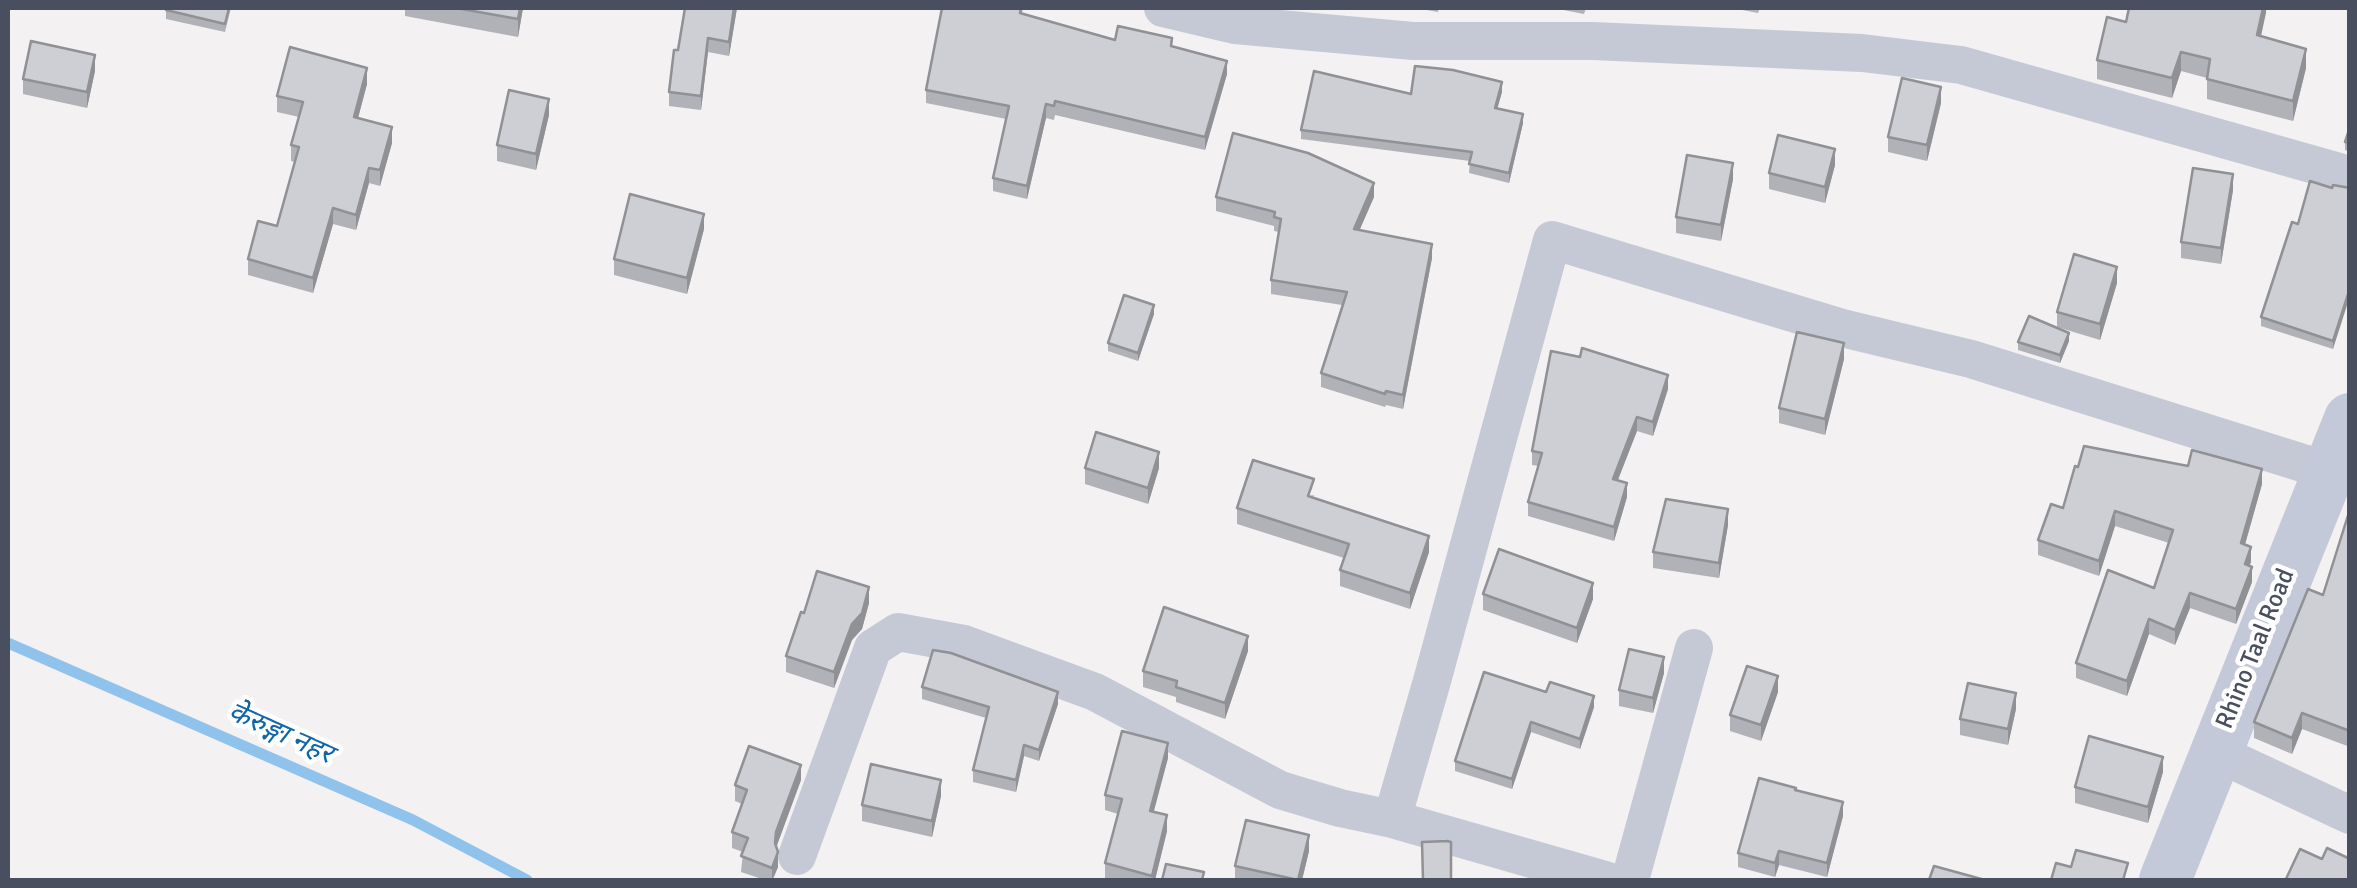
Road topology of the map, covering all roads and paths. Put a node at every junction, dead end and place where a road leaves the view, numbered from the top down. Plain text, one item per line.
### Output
1 (1163, 8) edge
2 (2350, 175) edge
3 (2350, 419) edge
4 (2328, 471) junction
5 (1694, 648) dead end
6 (2215, 752) junction
7 (2350, 814) edge
8 (1392, 819) junction
9 (797, 856) dead end
10 (1605, 880) edge
11 (1630, 880) edge
12 (2164, 880) edge

1 - 2 street
3 - 4 street, Rhino Taal Road
4 - 6 street, Rhino Taal Road
4 - 8 street
5 - 11 street
6 - 7 street
6 - 12 street, Rhino Taal Road
8 - 9 street
8 - 10 street

